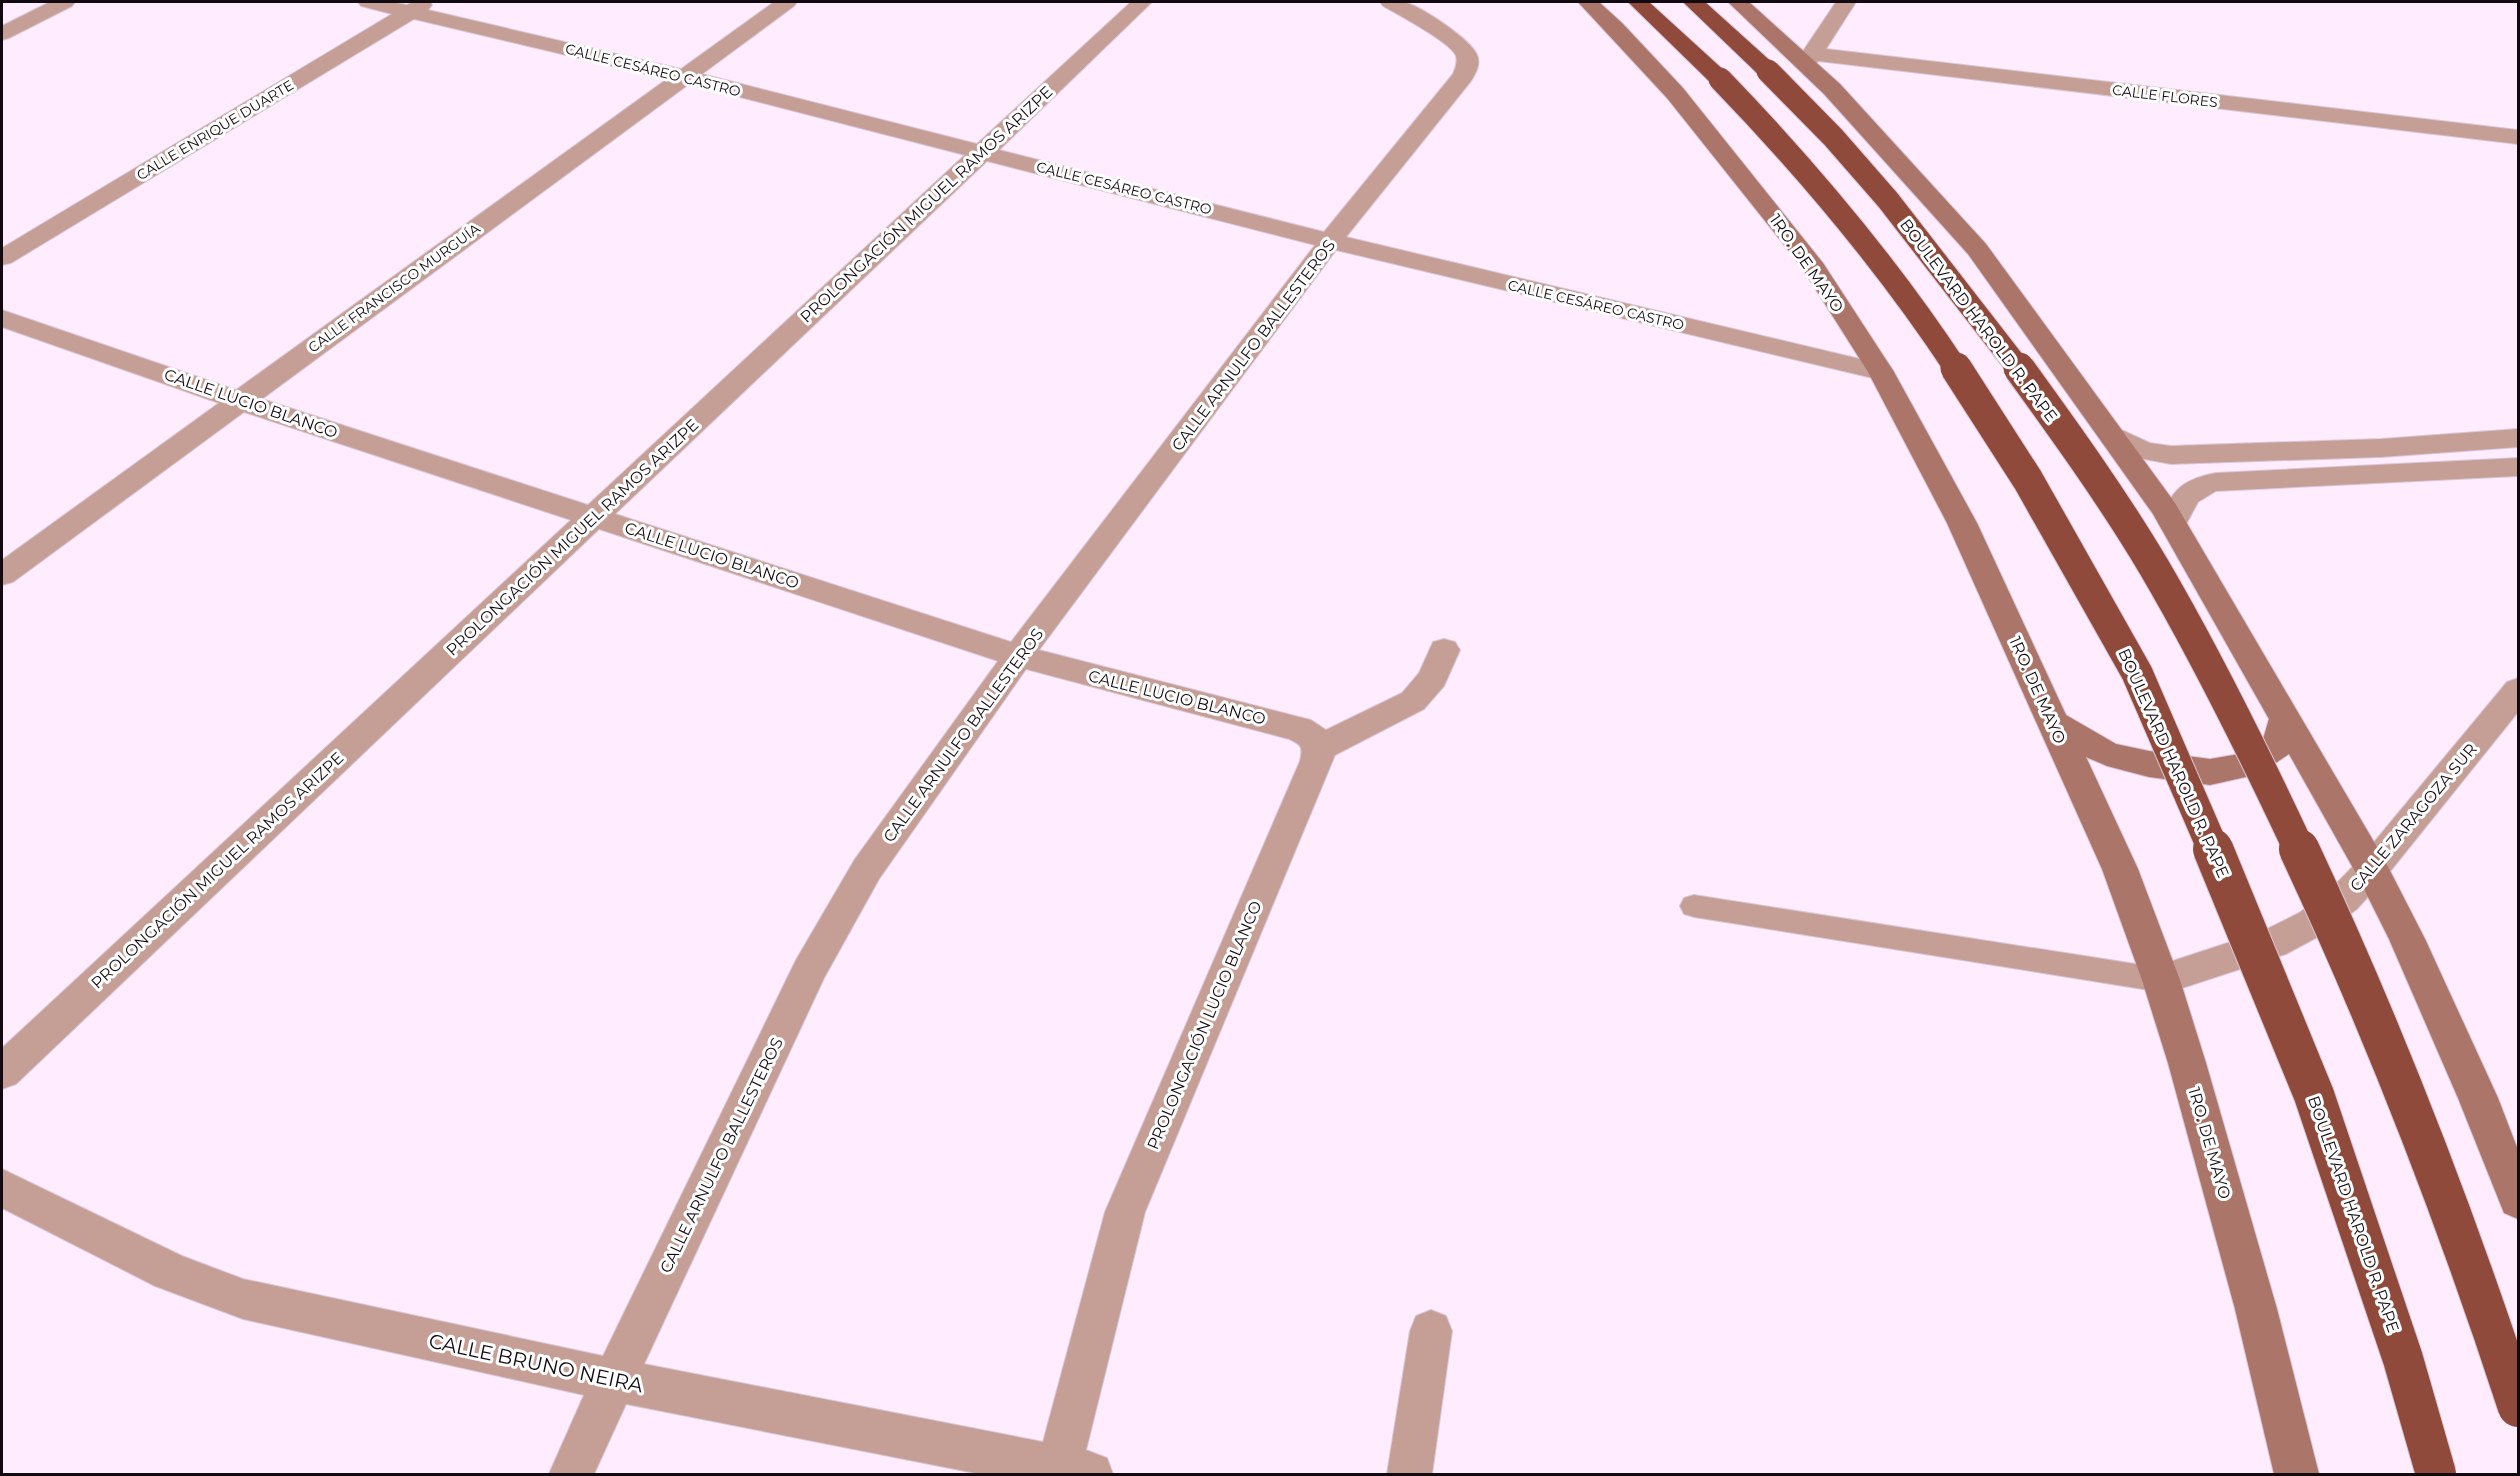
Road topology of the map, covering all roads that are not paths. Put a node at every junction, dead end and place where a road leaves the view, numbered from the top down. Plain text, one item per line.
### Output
1 (65, 2) edge
2 (368, 2) edge
3 (787, 2) edge
4 (1142, 2) edge
5 (1390, 2) edge
6 (1588, 2) edge
7 (1638, 2) edge
8 (1693, 2) edge
9 (1738, 2) edge
10 (1846, 2) edge
11 (419, 7) edge
12 (2, 34) edge
13 (1809, 59) junction
14 (683, 76) junction
15 (2518, 137) edge
16 (982, 151) junction
17 (1330, 241) junction
18 (2, 258) edge
19 (2, 318) edge
20 (1881, 372) junction
21 (240, 401) junction
22 (2113, 435) junction
23 (2518, 438) edge
24 (2518, 467) edge
25 (595, 516) junction
26 (2173, 523) junction
27 (2, 575) edge
28 (1444, 650) dead end
29 (1018, 656) junction
30 (2518, 690) edge
31 (2285, 720) junction
32 (2053, 723) junction
33 (1319, 748) junction
34 (2372, 869) junction
35 (1694, 906) dead end
36 (2161, 980) junction
37 (2, 1072) edge
38 (2, 1188) edge
39 (2518, 1200) edge
40 (1431, 1330) dead end
41 (614, 1380) junction
42 (2518, 1407) edge
43 (1075, 1471) edge
44 (571, 1474) edge
45 (1409, 1474) edge
46 (2297, 1474) edge
47 (2436, 1474) edge

1 - 12 street
2 - 11 street, CALLE CESÁREO CASTRO
3 - 14 street, CALLE FRANCISCO MURGUÍA
4 - 16 street, PROLONGACIÓN MIGUEL RAMOS ARIZPE
5 - 17 street, CALLE ARNULFO BALLESTEROS
6 - 20 main road, 1RO. DE MAYO
7 - 47 highway, BOULEVARD HAROLD R. PAPE, bridge
8 - 42 highway, BOULEVARD HAROLD R. PAPE, bridge
9 - 13 main road
10 - 13 street
11 - 14 street, CALLE CESÁREO CASTRO
11 - 18 street, CALLE ENRIQUE DUARTE
13 - 15 street, CALLE FLORES
13 - 22 main road
14 - 16 street, CALLE CESÁREO CASTRO
14 - 21 street, CALLE FRANCISCO MURGUÍA
16 - 17 street, CALLE CESÁREO CASTRO
16 - 25 street, PROLONGACIÓN MIGUEL RAMOS ARIZPE
17 - 20 street, CALLE CESÁREO CASTRO
17 - 29 street, CALLE ARNULFO BALLESTEROS
19 - 21 street, CALLE LUCIO BLANCO
20 - 32 main road, 1RO. DE MAYO
21 - 25 street, CALLE LUCIO BLANCO
21 - 27 street, CALLE FRANCISCO MURGUÍA
22 - 23 street
22 - 26 main road
24 - 26 street
25 - 29 street, CALLE LUCIO BLANCO
25 - 37 street, PROLONGACIÓN MIGUEL RAMOS ARIZPE
26 - 31 main road
28 - 33 street
29 - 33 street, CALLE LUCIO BLANCO
29 - 41 street, CALLE ARNULFO BALLESTEROS
30 - 34 street, CALLE ZARAGOZA SUR
31 - 32 main road
31 - 34 main road
32 - 36 main road, 1RO. DE MAYO
33 - 43 street, PROLONGACIÓN LUCIO BLANCO
34 - 36 street, CALLE ZARAGOZA SUR
34 - 39 main road
35 - 36 lane
36 - 46 main road, 1RO. DE MAYO
38 - 41 street, CALLE BRUNO NEIRA
40 - 45 street
41 - 43 street, CALLE BRUNO NEIRA
41 - 44 street, CALLE ARNULFO BALLESTEROS

